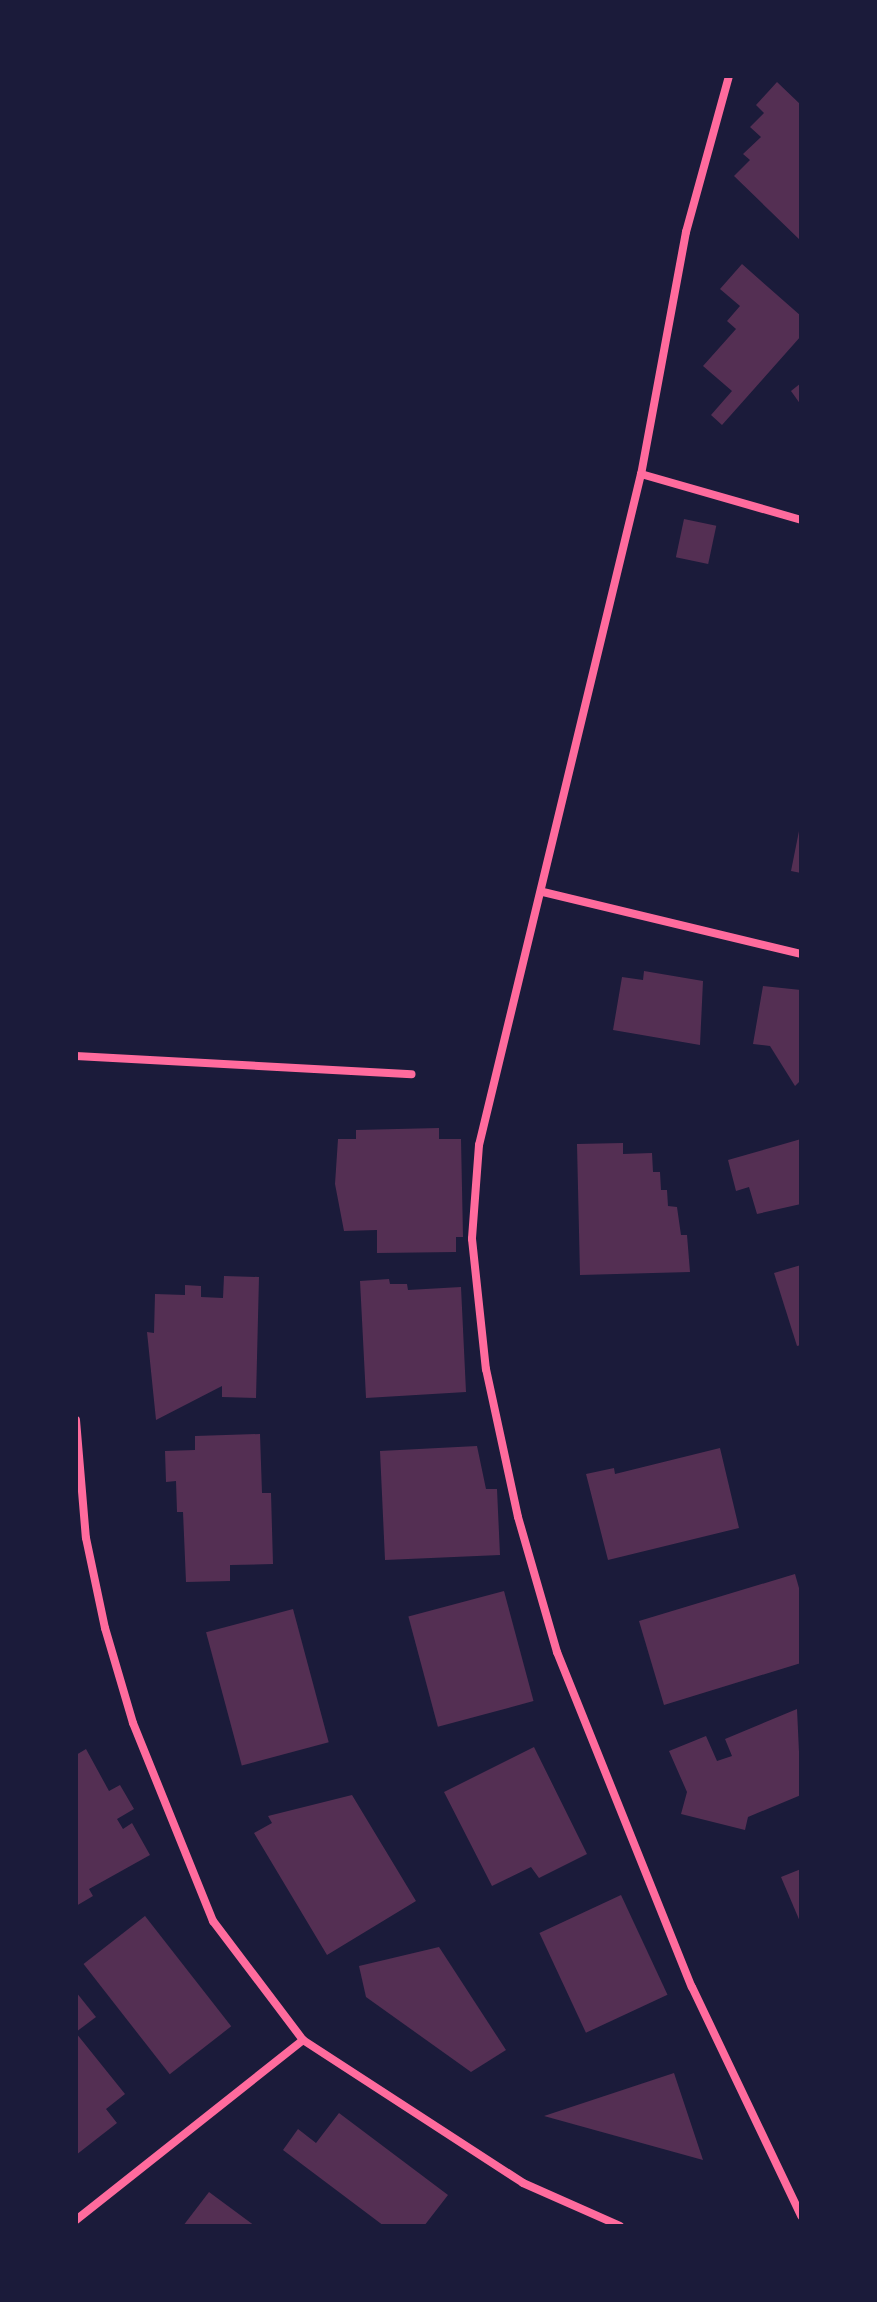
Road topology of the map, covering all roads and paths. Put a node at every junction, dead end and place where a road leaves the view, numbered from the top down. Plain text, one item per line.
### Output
1 (729, 76) edge
2 (641, 474) junction
3 (801, 520) edge
4 (543, 892) junction
5 (801, 954) edge
6 (76, 1056) edge
7 (412, 1074) dead end
8 (76, 1420) edge
9 (303, 2040) junction
10 (801, 2216) edge
11 (76, 2220) edge
12 (620, 2226) edge

1 - 2 street
2 - 3 street
2 - 4 street
4 - 5 street
4 - 10 street
6 - 7 street
8 - 9 street
9 - 11 street
9 - 12 street

